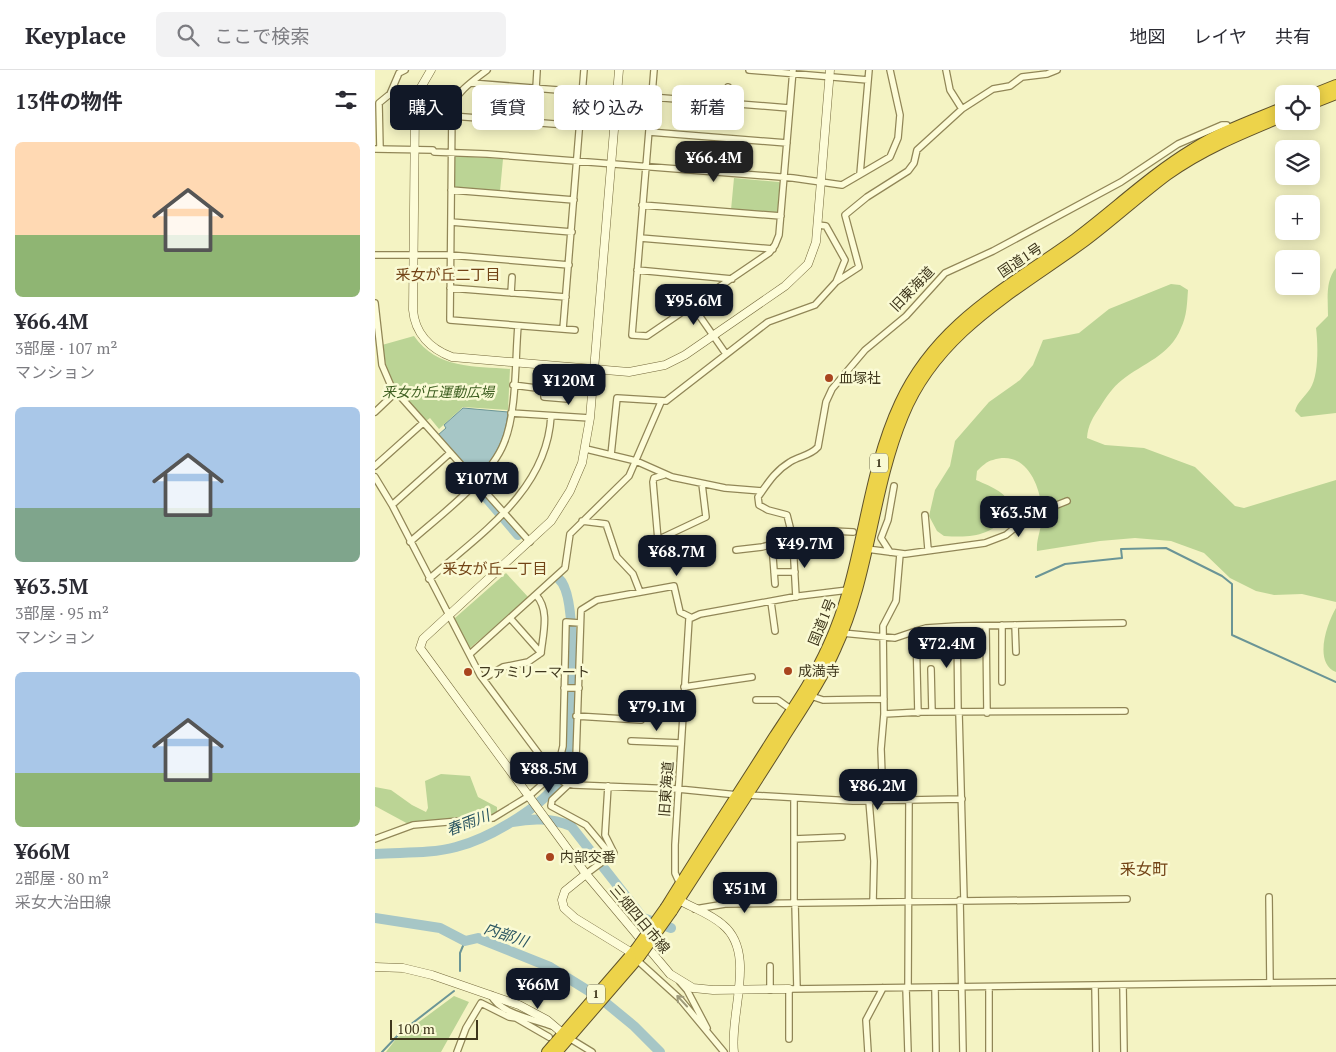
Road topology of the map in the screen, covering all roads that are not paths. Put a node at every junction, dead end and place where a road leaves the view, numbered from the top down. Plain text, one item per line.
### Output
1 (405, 70) edge
2 (431, 70) edge
3 (487, 70) edge
4 (584, 70) edge
5 (619, 70) edge
6 (654, 70) edge
7 (749, 70) edge
8 (869, 70) edge
9 (890, 70) edge
10 (946, 70) edge
11 (1057, 70) edge
12 (537, 71) dead end
13 (793, 72) edge
14 (830, 73) edge
15 (868, 80) junction
16 (471, 83) junction
17 (497, 85) edge
18 (536, 85) edge
19 (583, 85) edge
20 (652, 85) edge
21 (1336, 85) edge
22 (1320, 91) edge
23 (462, 92) edge
24 (1336, 94) edge
25 (1320, 100) edge
26 (744, 105) edge
27 (789, 108) junction
28 (962, 109) junction
29 (1275, 111) edge
30 (462, 117) edge
31 (1275, 119) edge
32 (554, 124) edge
33 (452, 130) edge
34 (580, 130) edge
35 (649, 132) joint
36 (1231, 133) junction
37 (787, 143) junction
38 (377, 149) edge
39 (414, 150) junction
40 (452, 152) junction
41 (577, 162) junction
42 (611, 164) junction
43 (646, 167) junction
44 (860, 174) junction
45 (784, 178) junction
46 (821, 182) junction
47 (451, 190) junction
48 (574, 200) junction
49 (642, 205) junction
50 (781, 216) junction
51 (451, 222) junction
52 (818, 225) junction
53 (572, 232) junction
54 (640, 238) junction
55 (773, 249) junction
56 (375, 255) edge
57 (413, 255) junction
58 (450, 255) junction
59 (569, 265) junction
60 (637, 270) junction
61 (512, 276) dead end
62 (732, 278) junction
63 (836, 282) junction
64 (450, 288) junction
65 (511, 293) junction
66 (566, 298) junction
67 (375, 303) edge
68 (692, 305) junction
69 (375, 312) edge
70 (518, 326) junction
71 (563, 329) junction
72 (575, 330) dead end
73 (713, 336) junction
74 (726, 354) junction
75 (515, 363) junction
76 (571, 367) junction
77 (595, 369) junction
78 (513, 386) junction
79 (395, 393) junction
80 (661, 402) junction
81 (375, 412) edge
82 (511, 413) junction
83 (551, 416) junction
84 (590, 418) junction
85 (423, 423) junction
86 (586, 449) junction
87 (450, 453) junction
88 (611, 455) junction
89 (635, 461) junction
90 (375, 466) edge
91 (665, 475) junction
92 (375, 478) edge
93 (477, 482) junction
94 (702, 484) junction
95 (894, 486) dead end
96 (762, 491) junction
97 (1067, 501) dead end
98 (392, 505) junction
99 (501, 514) junction
100 (925, 515) dead end
101 (582, 521) junction
102 (853, 532) dead end
103 (410, 542) junction
104 (530, 542) junction
105 (794, 543) junction
106 (772, 544) junction
107 (863, 548) junction
108 (928, 549) junction
109 (736, 550) dead end
110 (890, 552) junction
111 (900, 554) junction
112 (774, 572) junction
113 (795, 572) junction
114 (429, 579) junction
115 (775, 584) dead end
116 (849, 590) junction
117 (640, 592) junction
118 (536, 594) junction
119 (796, 597) junction
120 (771, 602) junction
121 (448, 615) junction
122 (690, 617) junction
123 (510, 618) junction
124 (579, 623) junction
125 (1123, 623) dead end
126 (1002, 625) junction
127 (1015, 625) junction
128 (957, 626) junction
129 (985, 626) junction
130 (775, 631) dead end
131 (916, 631) junction
132 (839, 632) junction
133 (882, 638) junction
134 (1016, 652) dead end
135 (541, 653) junction
136 (470, 654) junction
137 (931, 669) dead end
138 (751, 677) dead end
139 (483, 679) junction
140 (1002, 682) dead end
141 (684, 687) junction
142 (565, 688) junction
143 (577, 688) junction
144 (811, 696) junction
145 (883, 699) junction
146 (756, 700) dead end
147 (792, 710) junction
148 (1125, 711) dead end
149 (931, 712) junction
150 (918, 713) junction
151 (959, 713) junction
152 (987, 713) junction
153 (884, 714) junction
154 (576, 716) junction
155 (641, 720) dead end
156 (631, 741) dead end
157 (681, 743) junction
158 (555, 776) junction
159 (567, 783) junction
160 (608, 786) junction
161 (678, 789) junction
162 (743, 795) junction
163 (531, 798) junction
164 (793, 798) junction
165 (909, 800) junction
166 (962, 800) junction
167 (869, 801) junction
168 (883, 801) junction
169 (842, 837) dead end
170 (794, 838) junction
171 (375, 839) edge
172 (610, 856) junction
173 (589, 872) junction
174 (680, 884) junction
175 (1269, 897) dead end
176 (1127, 899) dead end
177 (679, 900) junction
178 (962, 900) junction
179 (907, 901) junction
180 (873, 902) junction
181 (795, 903) junction
182 (669, 909) junction
183 (694, 909) junction
184 (633, 958) junction
185 (770, 966) dead end
186 (375, 967) edge
187 (679, 982) junction
188 (1336, 982) edge
189 (1269, 983) junction
190 (1123, 985) junction
191 (1095, 986) junction
192 (883, 988) junction
193 (907, 988) junction
194 (935, 988) junction
195 (962, 988) junction
196 (989, 988) junction
197 (793, 989) junction
198 (739, 990) junction
199 (770, 990) junction
200 (491, 995) junction
201 (517, 1016) junction
202 (553, 1026) junction
203 (569, 1033) junction
204 (549, 1038) dead end
205 (713, 1038) junction
206 (789, 1038) dead end
207 (457, 1052) edge
208 (547, 1052) edge
209 (557, 1052) edge
210 (592, 1052) edge
211 (724, 1052) edge
212 (734, 1052) edge
213 (868, 1052) edge
214 (908, 1052) edge
215 (936, 1052) edge
216 (963, 1052) edge
217 (989, 1052) edge
218 (1096, 1052) edge
219 (1124, 1052) edge

1 - 38 street
2 - 39 street
3 - 16 street
4 - 19 street
5 - 42 street
6 - 20 street
7 - 13 street
8 - 15 street
9 - 44 street
10 - 28 street
11 - 28 street
12 - 18 street
13 - 14 street
13 - 27 street
14 - 15 street
14 - 46 street
15 - 44 street
16 - 17 street
16 - 23 street
21 - 22 highway
24 - 25 highway
26 - 27 street
27 - 37 street
28 - 63 street
29 - 36 highway, 国道1号 / 1
30 - 32 street
31 - 36 highway, 国道1号 / 1
33 - 40 street
34 - 41 street
35 - 37 street
35 - 43 street
36 - 96 street, 旧東海道
36 - 107 highway, 国道1号 / 1
37 - 45 street
38 - 39 street
39 - 40 street
39 - 57 street
40 - 41 street
40 - 47 street
41 - 42 street
41 - 48 street
42 - 43 street
42 - 77 street
43 - 45 street
43 - 49 street
44 - 46 street
45 - 46 street
45 - 50 street
46 - 52 street
47 - 48 street
47 - 51 street
48 - 53 street
49 - 50 street
49 - 54 street
50 - 55 street
51 - 53 street
51 - 58 street
52 - 63 street
52 - 73 street
53 - 59 street
54 - 55 street
54 - 60 street
55 - 62 street
56 - 57 street
57 - 58 street
57 - 75 street
58 - 59 street
58 - 64 street
59 - 66 street
60 - 62 street
60 - 68 street
61 - 65 street
62 - 68 street
63 - 74 street
64 - 65 street
64 - 70 street
65 - 66 street
66 - 71 street
67 - 69 street
68 - 73 street
69 - 79 street
70 - 71 street
70 - 75 street
71 - 72 street
73 - 74 street
73 - 77 street
74 - 80 street
75 - 76 street
75 - 78 street
76 - 77 street
76 - 78 street
77 - 84 street
78 - 82 street
79 - 81 street
79 - 85 street
80 - 88 street
80 - 89 street
82 - 83 street
82 - 93 street
83 - 84 street
83 - 99 street
84 - 86 street
85 - 87 street
85 - 90 street
86 - 88 street
86 - 104 street
87 - 93 street
87 - 98 street
88 - 89 street
89 - 91 street
89 - 101 street
91 - 94 street
91 - 94 street
92 - 98 street
93 - 99 street
93 - 103 street
94 - 96 street
95 - 110 street
96 - 105 street
97 - 108 street
98 - 103 street
99 - 104 street
99 - 114 street
100 - 108 street
101 - 117 street
101 - 118 street
102 - 105 street
103 - 114 street
104 - 121 street
105 - 106 street
105 - 113 street
106 - 109 street
106 - 112 street
107 - 110 street
107 - 116 highway, 国道1号 / 1
107 - 132 highway, 国道1号 / 1
108 - 111 street
110 - 111 street
111 - 133 street
112 - 113 street
112 - 115 street
113 - 119 street
114 - 121 street
116 - 119 street
116 - 132 highway, 国道1号 / 1
117 - 122 street
117 - 124 street
118 - 123 street
118 - 135 street
119 - 120 street
120 - 122 street
120 - 130 street
121 - 136 street
121 - 163 street
122 - 141 street, 旧東海道
123 - 135 street
123 - 136 street
124 - 142 street
124 - 143 street
125 - 127 street
126 - 127 street
126 - 129 street
126 - 140 street
127 - 134 street
128 - 129 street
128 - 131 street
128 - 151 street
129 - 152 street
131 - 133 street
131 - 150 street
132 - 133 street
132 - 144 highway, 国道1号 / 1
132 - 147 highway, 国道1号 / 1
133 - 145 street
135 - 139 street
136 - 139 street
137 - 149 street
138 - 141 street
139 - 158 street
141 - 157 street, 旧東海道
142 - 143 street
142 - 158 street
143 - 154 street
144 - 145 street
144 - 162 highway, 国道1号 / 1
145 - 153 street
146 - 147 street
147 - 162 highway, 国道1号 / 1
148 - 152 street
149 - 150 street
149 - 151 street
150 - 153 street
151 - 152 street
151 - 166 street
153 - 168 street
154 - 155 street
154 - 159 street
156 - 157 street
157 - 161 street, 旧東海道
158 - 159 street
158 - 163 street
159 - 160 street
159 - 172 street
160 - 161 street
160 - 172 street
161 - 162 street
161 - 174 street, 旧東海道
162 - 164 street
162 - 174 highway, 国道1号 / 1
162 - 177 highway, 国道1号 / 1
163 - 171 street
163 - 173 street
164 - 167 street
164 - 170 street
165 - 166 street
165 - 168 street
165 - 179 street
166 - 178 street
167 - 168 street
167 - 180 street
169 - 170 street
170 - 181 street
172 - 173 street
173 - 184 street, 三畑四日市線
173 - 187 street, 三畑四日市線
174 - 182 highway, 国道1号 / 1
175 - 189 street
176 - 178 street
177 - 182 highway, 国道1号 / 1
177 - 183 street
178 - 179 street
178 - 195 street
179 - 180 street
179 - 193 street
180 - 181 street
181 - 183 street
181 - 197 street
182 - 184 highway, 国道1号 / 1, bridge
183 - 198 street
184 - 203 highway, 国道1号 / 1
205 -> 184 street
185 - 199 street
186 - 200 street
187 - 198 street
187 - 205 street
188 - 189 street
189 - 190 street
190 - 191 street
190 - 219 street
191 - 196 street
191 - 218 street
192 - 193 street
192 - 197 street
192 - 213 street
193 - 194 street
193 - 214 street
194 - 195 street
194 - 215 street
195 - 196 street
195 - 216 street
196 - 217 street
197 - 199 street
197 - 206 street
198 - 199 street
198 - 212 street
200 - 201 street
200 - 202 street
201 - 202 street
201 - 204 street
201 - 207 street
202 - 203 street
203 - 208 highway, 国道1号 / 1
203 - 209 highway, 国道1号 / 1
203 - 210 street
205 - 211 street

